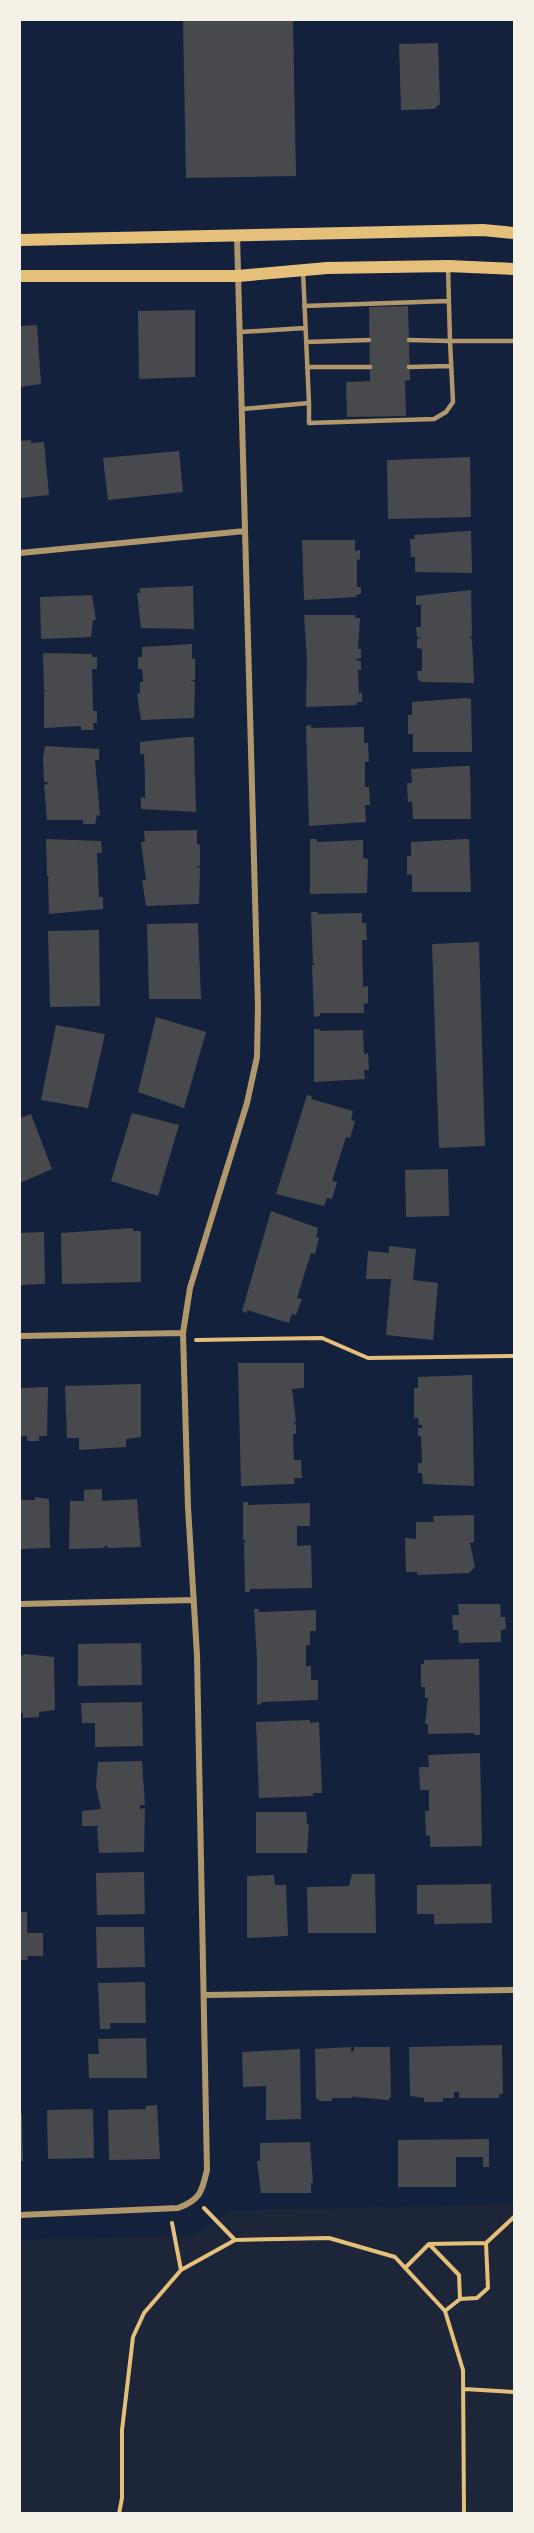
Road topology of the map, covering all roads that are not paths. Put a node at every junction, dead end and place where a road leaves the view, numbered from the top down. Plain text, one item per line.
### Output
1 (514, 233) edge
2 (237, 234) junction
3 (20, 240) edge
4 (448, 266) junction
5 (514, 269) edge
6 (303, 270) junction
7 (20, 276) edge
8 (238, 276) junction
9 (448, 301) junction
10 (304, 306) junction
11 (305, 328) junction
12 (241, 332) junction
13 (369, 340) dead end
14 (409, 340) dead end
15 (450, 340) junction
16 (514, 341) edge
17 (306, 342) junction
18 (450, 366) junction
19 (307, 367) junction
20 (370, 367) dead end
21 (409, 367) dead end
22 (309, 403) junction
23 (243, 409) junction
24 (245, 531) junction
25 (20, 553) edge
26 (20, 1336) edge
27 (183, 1337) junction
28 (194, 1600) junction
29 (20, 1604) edge
30 (514, 1990) edge
31 (205, 1995) junction
32 (20, 2215) edge

1 - 2 main road
2 - 3 main road
2 - 8 street
4 - 5 main road
4 - 6 main road
4 - 9 lane
6 - 8 main road
6 - 10 lane
7 - 8 main road
8 - 12 street
9 - 10 lane
9 - 15 lane
10 - 11 lane
11 - 12 lane
11 - 17 lane
12 - 23 street
13 - 17 lane
14 - 15 lane
15 - 16 lane
15 - 18 lane
17 - 19 lane
18 - 21 lane
18 - 22 lane
19 - 20 lane
19 - 22 lane
22 - 23 lane
23 - 24 street
24 - 25 street
24 - 27 street
26 - 27 street
27 - 28 street
28 - 29 street
28 - 31 street
30 - 31 street
31 - 32 street

